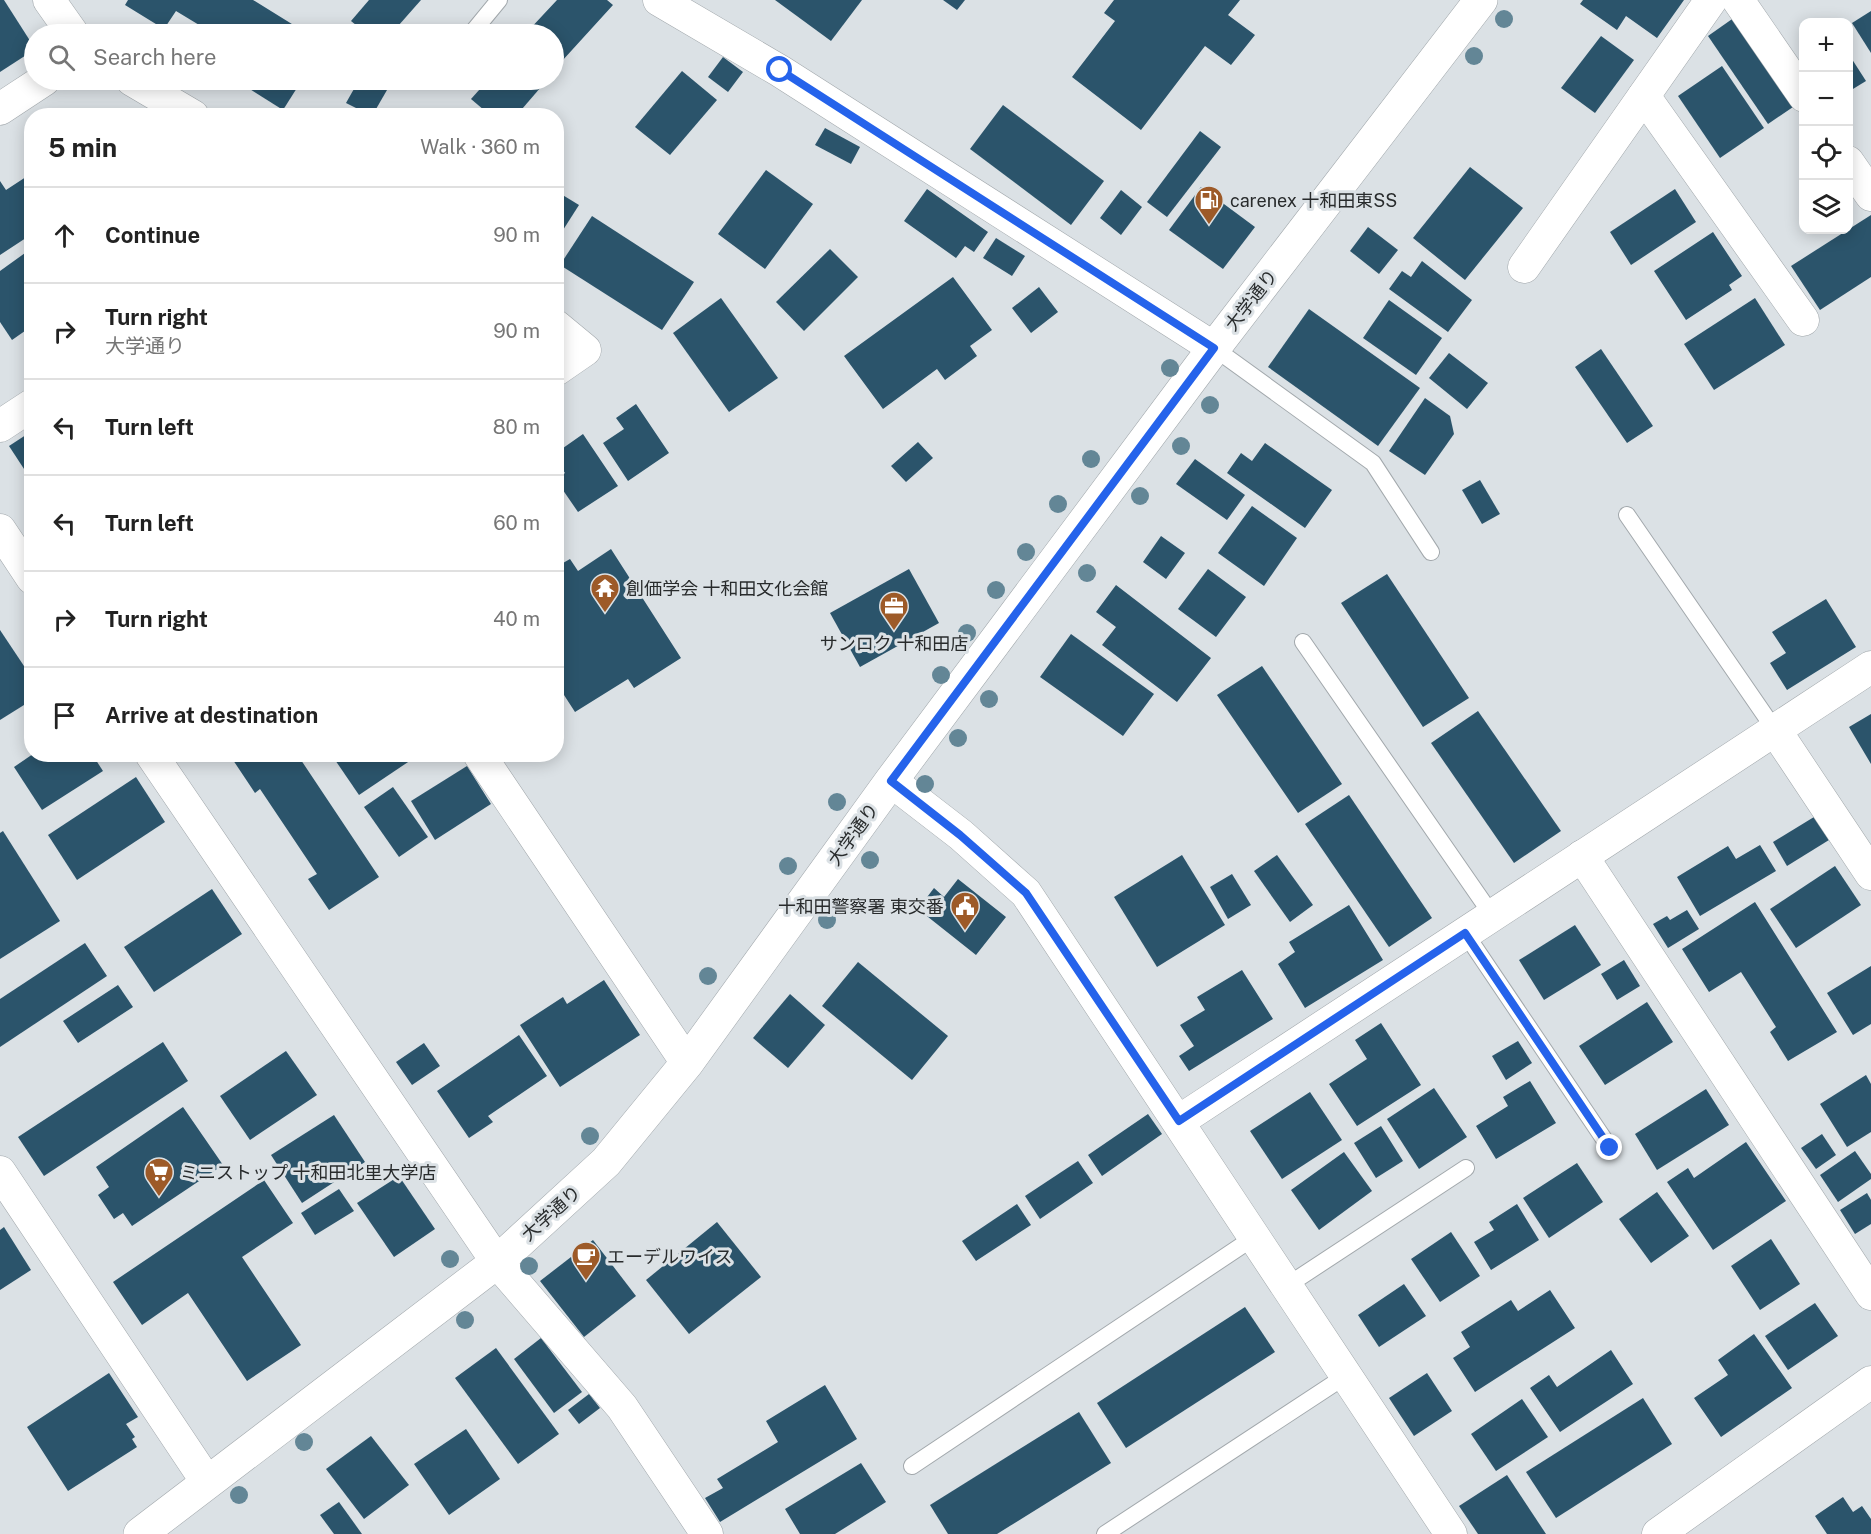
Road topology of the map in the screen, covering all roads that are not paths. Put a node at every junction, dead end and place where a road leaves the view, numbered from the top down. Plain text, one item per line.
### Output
1 (49, 0) edge
2 (499, 0) edge
3 (659, 0) edge
4 (1481, 0) edge
5 (1711, 0) edge
6 (1738, 0) edge
7 (66, 24) edge
8 (479, 24) edge
9 (29, 90) edge
10 (149, 90) edge
11 (1799, 90) edge
12 (1644, 96) junction
13 (179, 108) edge
14 (0, 109) edge
15 (1853, 169) edge
16 (1871, 195) edge
17 (1524, 267) dead end
18 (1803, 320) dead end
19 (564, 333) edge
20 (1214, 348) junction
21 (564, 364) edge
22 (24, 410) edge
23 (0, 426) edge
24 (1627, 515) dead end
25 (0, 530) edge
26 (1431, 552) dead end
27 (24, 566) edge
28 (1303, 642) dead end
29 (1871, 667) edge
30 (1775, 730) junction
31 (156, 762) edge
32 (484, 762) edge
33 (891, 781) junction
34 (1582, 856) junction
35 (1871, 874) edge
36 (1492, 915) junction
37 (1465, 933) junction
38 (687, 1063) junction
39 (1179, 1121) junction
40 (1610, 1148) dead end
41 (1466, 1168) dead end
42 (0, 1172) edge
43 (1256, 1236) junction
44 (497, 1262) junction
45 (1288, 1285) junction
46 (1871, 1294) edge
47 (1347, 1375) junction
48 (1871, 1382) edge
49 (912, 1466) dead end
50 (207, 1482) junction
51 (140, 1534) edge
52 (707, 1534) edge
53 (1105, 1534) edge
54 (1451, 1534) edge
55 (1658, 1534) edge

1 - 7 street
2 - 8 lane
3 - 20 street
4 - 20 street, 大学通り
5 - 12 street
6 - 11 street
9 - 14 street
10 - 13 street
12 - 17 street
12 - 18 street
15 - 16 street
19 - 21 street
20 - 26 lane
20 - 33 street, 大学通り
22 - 23 street
24 - 30 lane
25 - 27 street
28 - 36 lane
29 - 30 street
30 - 34 street
30 - 35 street
31 - 44 street
32 - 38 street
33 - 38 street, 大学通り
33 - 39 street
34 - 36 street
34 - 46 street
36 - 37 street
37 - 39 street
37 - 40 lane
38 - 44 street, 大学通り
39 - 43 street
41 - 45 lane
42 - 50 street
43 - 45 street
43 - 49 lane
44 - 50 street, 大学通り
44 - 52 street
45 - 47 street
47 - 53 lane
47 - 54 street
48 - 55 street
50 - 51 street, 大学通り

